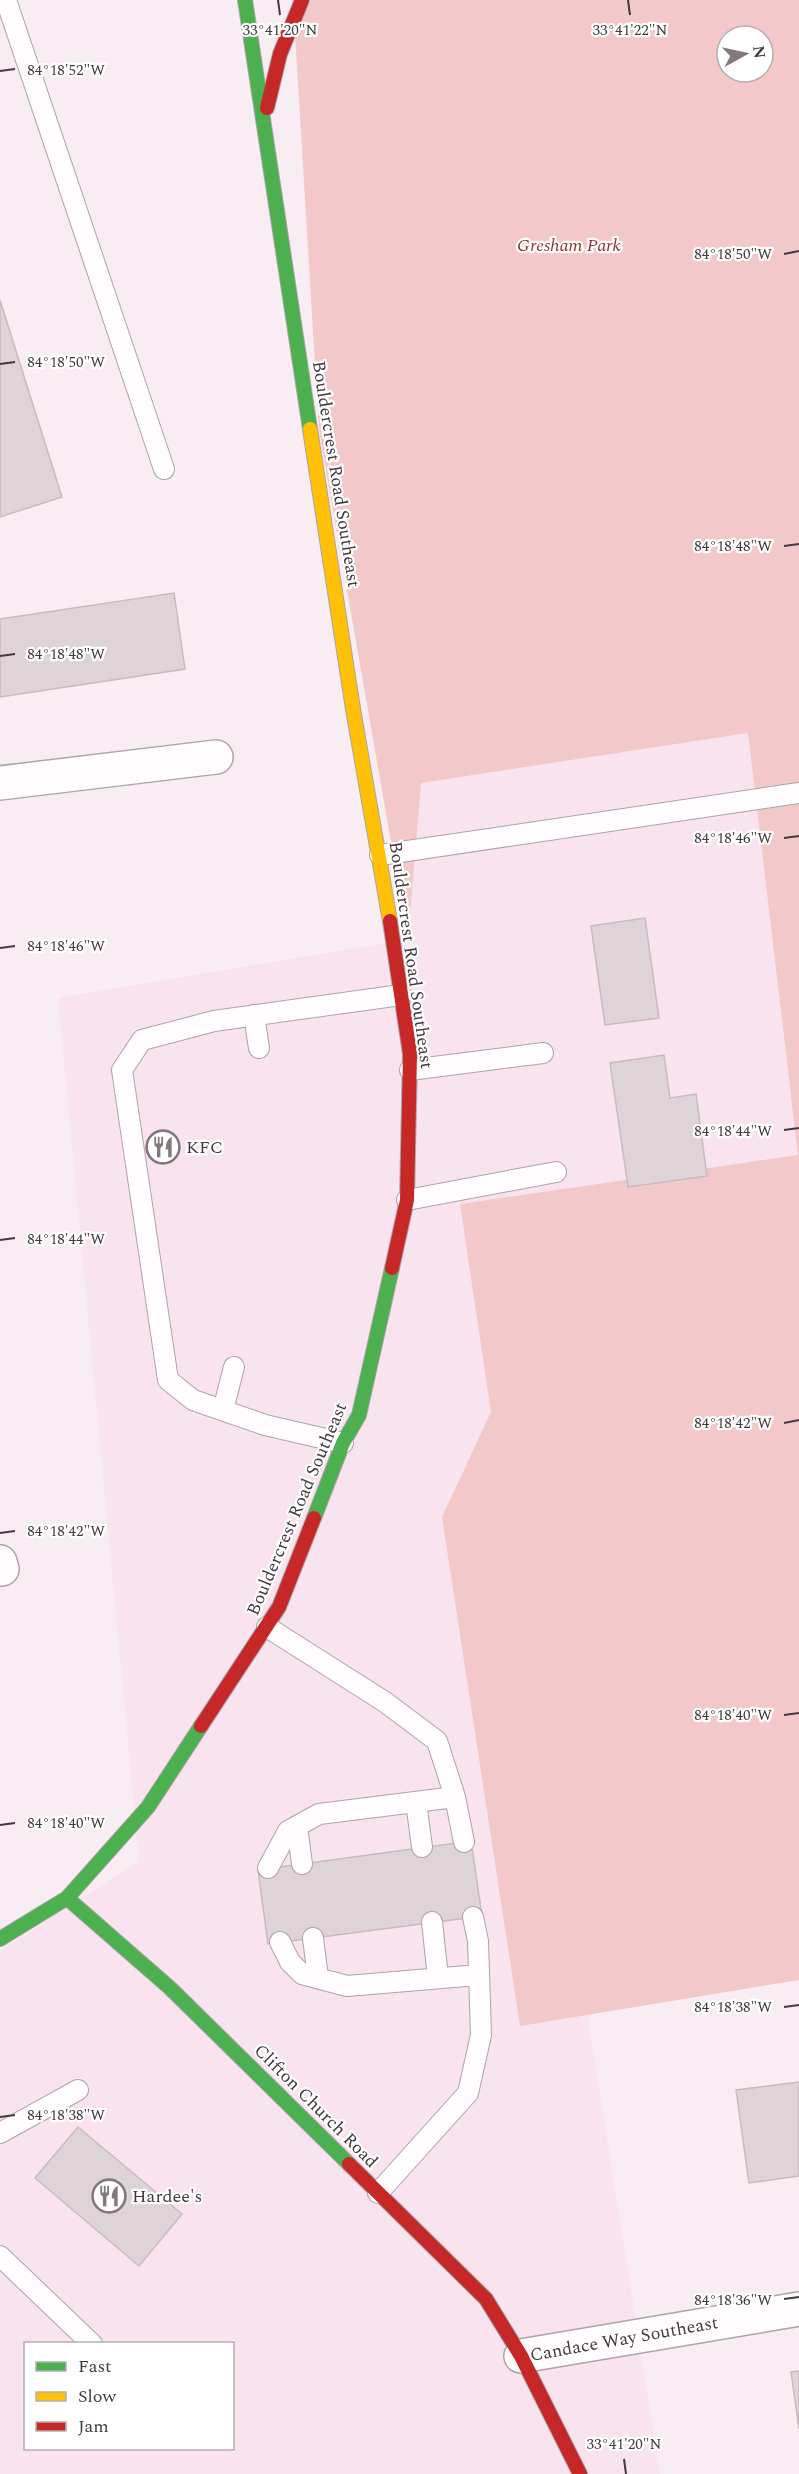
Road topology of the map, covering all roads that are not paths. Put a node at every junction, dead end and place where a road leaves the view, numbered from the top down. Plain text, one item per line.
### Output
1 (6, 0) edge
2 (245, 0) edge
3 (302, 0) edge
4 (263, 121) junction
5 (164, 469) dead end
6 (216, 757) dead end
7 (0, 783) edge
8 (799, 793) edge
9 (380, 855) junction
10 (401, 995) junction
11 (254, 1016) junction
12 (259, 1048) dead end
13 (543, 1053) dead end
14 (410, 1070) junction
15 (556, 1172) dead end
16 (407, 1200) junction
17 (234, 1367) dead end
18 (223, 1410) junction
19 (343, 1443) junction
20 (267, 1626) junction
21 (455, 1797) junction
22 (416, 1802) junction
23 (297, 1826) junction
24 (464, 1842) dead end
25 (422, 1847) dead end
26 (302, 1864) dead end
27 (268, 1868) dead end
28 (67, 1898) junction
29 (474, 1917) dead end
30 (432, 1922) dead end
31 (313, 1938) dead end
32 (0, 1939) edge
33 (280, 1942) dead end
34 (478, 1975) junction
35 (318, 1978) junction
36 (438, 1978) junction
37 (78, 2090) dead end
38 (0, 2133) edge
39 (378, 2193) junction
40 (0, 2256) edge
41 (799, 2309) edge
42 (91, 2342) edge
43 (521, 2356) junction
44 (580, 2474) edge

1 - 5 lane
2 - 4 street, Bouldercrest Road Southeast
3 - 4 street
4 - 9 street, Bouldercrest Road Southeast
6 - 7 street
8 - 9 lane
9 - 10 street, Bouldercrest Road Southeast
10 - 11 lane
10 - 14 street, Bouldercrest Road Southeast
11 - 12 lane
11 - 18 lane
13 - 14 lane
14 - 16 street, Bouldercrest Road Southeast
15 - 16 lane
16 - 19 street, Bouldercrest Road Southeast
17 - 18 lane
18 - 19 lane
19 - 20 street, Bouldercrest Road Southeast
20 - 21 lane
20 - 28 street, Bouldercrest Road Southeast
21 - 22 lane
21 - 24 lane
22 - 23 lane
22 - 25 lane
23 - 26 lane
23 - 27 lane
28 - 32 street, Bouldercrest Road Southeast
28 - 39 street, Clifton Church Road
29 - 34 lane
30 - 36 lane
31 - 35 lane
33 - 35 lane
34 - 36 lane
34 - 39 lane
35 - 36 lane
37 - 38 lane
39 - 43 street, Clifton Church Road
40 - 42 lane
41 - 43 street, Candace Way Southeast
43 - 44 street, Clifton Church Road

